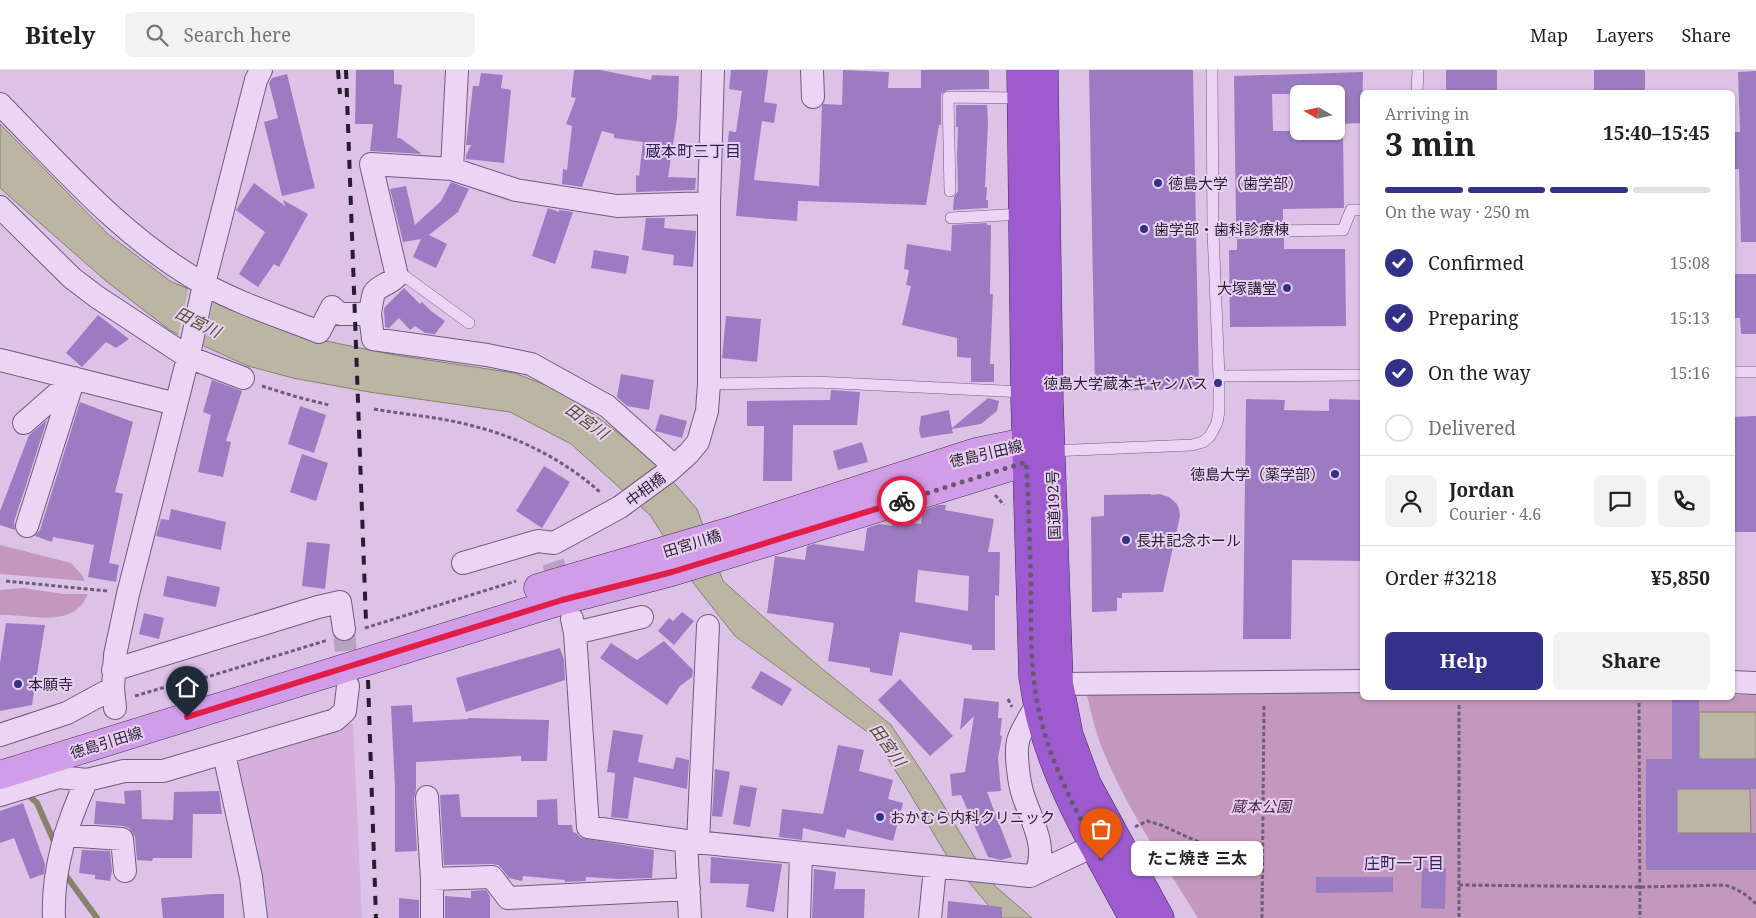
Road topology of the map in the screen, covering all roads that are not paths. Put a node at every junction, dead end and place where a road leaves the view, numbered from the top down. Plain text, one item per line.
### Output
1 (261, 70) edge
2 (456, 70) edge
3 (713, 70) edge
4 (812, 70) edge
5 (1020, 70) edge
6 (1044, 70) edge
7 (1212, 70) edge
8 (1418, 70) edge
9 (1417, 90) edge
10 (813, 98) dead end
11 (1021, 98) junction
12 (0, 104) edge
13 (452, 169) junction
14 (950, 191) dead end
15 (709, 203) junction
16 (0, 206) edge
17 (1360, 210) edge
18 (1022, 214) junction
19 (951, 218) dead end
20 (1213, 232) junction
21 (396, 270) junction
22 (204, 286) junction
23 (370, 314) junction
24 (469, 323) dead end
25 (189, 353) junction
26 (0, 360) edge
27 (1735, 372) edge
28 (1756, 372) edge
29 (1360, 375) edge
30 (1219, 376) junction
31 (74, 378) junction
32 (243, 378) road end
33 (708, 384) junction
34 (1025, 392) junction
35 (176, 404) junction
36 (24, 423) dead end
37 (1034, 451) junction
38 (671, 468) junction
39 (27, 526) dead end
40 (736, 541) joint
41 (463, 563) dead end
42 (664, 563) junction
43 (642, 617) dead end
44 (708, 626) dead end
45 (345, 632) tunnel mouth
46 (1360, 681) edge
47 (1735, 682) edge
48 (1756, 683) edge
49 (1059, 684) junction
50 (348, 686) tunnel mouth
51 (114, 692) junction
52 (1025, 705) junction
53 (0, 736) edge
54 (120, 748) dead end
55 (224, 754) junction
56 (0, 755) edge
57 (124, 771) junction
58 (0, 775) edge
59 (87, 780) junction
60 (0, 796) edge
61 (427, 797) dead end
62 (1114, 836) junction
63 (692, 842) junction
64 (61, 852) junction
65 (801, 853) junction
66 (944, 868) junction
67 (125, 871) dead end
68 (1036, 873) junction
69 (432, 879) junction
70 (689, 889) junction
71 (508, 908) edge
72 (54, 918) edge
73 (256, 918) edge
74 (432, 918) edge
75 (690, 918) edge
76 (799, 918) edge
77 (930, 918) edge
78 (1133, 918) edge
79 (1160, 918) edge

1 - 22 street
2 - 13 street
3 - 15 street, 中相橋
4 - 10 street
5 - 11 highway, 国道192号
6 - 37 highway, 国道192号
7 - 20 lane
8 - 9 lane
11 - 14 lane
11 - 18 highway, 国道192号
12 - 22 street
13 - 15 street
13 - 21 street
15 - 33 street, 中相橋
16 - 25 street
17 - 20 lane
18 - 19 lane
18 - 34 highway, 国道192号
20 - 30 lane
21 - 23 street
21 - 24 lane
22 - 23 street
22 - 25 street
23 - 38 street
25 - 32 street
25 - 35 street
26 - 31 street
27 - 28 lane
29 - 30 lane
30 - 37 lane
31 - 35 street
31 - 36 street
31 - 39 street
33 - 34 lane
33 - 38 street, 中相橋
34 - 37 highway, 国道192号
35 - 51 street
37 - 40 main road, 徳島引田線
37 - 49 highway, 国道192号
37 - 52 highway, 国道192号
38 - 41 street, 中相橋
40 - 42 main road, 田宮川橋
42 - 56 main road
42 - 58 main road, 徳島引田線
43 - 63 street
44 - 63 street
45 - 51 street
46 - 49 street
47 - 48 street
49 - 62 highway, 国道192号
50 - 55 street
51 - 53 street
52 - 62 highway, 国道192号
52 - 68 street
54 - 57 street
55 - 57 street
55 - 73 street
57 - 59 street
59 - 60 street
59 - 64 street
61 - 69 street
62 - 68 street
62 - 78 highway, 国道192号
62 - 79 highway, 国道192号
63 - 65 street
63 - 70 street
64 - 67 street
64 - 72 street
65 - 66 street
65 - 76 street
66 - 68 street
66 - 77 street
69 - 71 street
69 - 74 street
70 - 71 street
70 - 75 street

